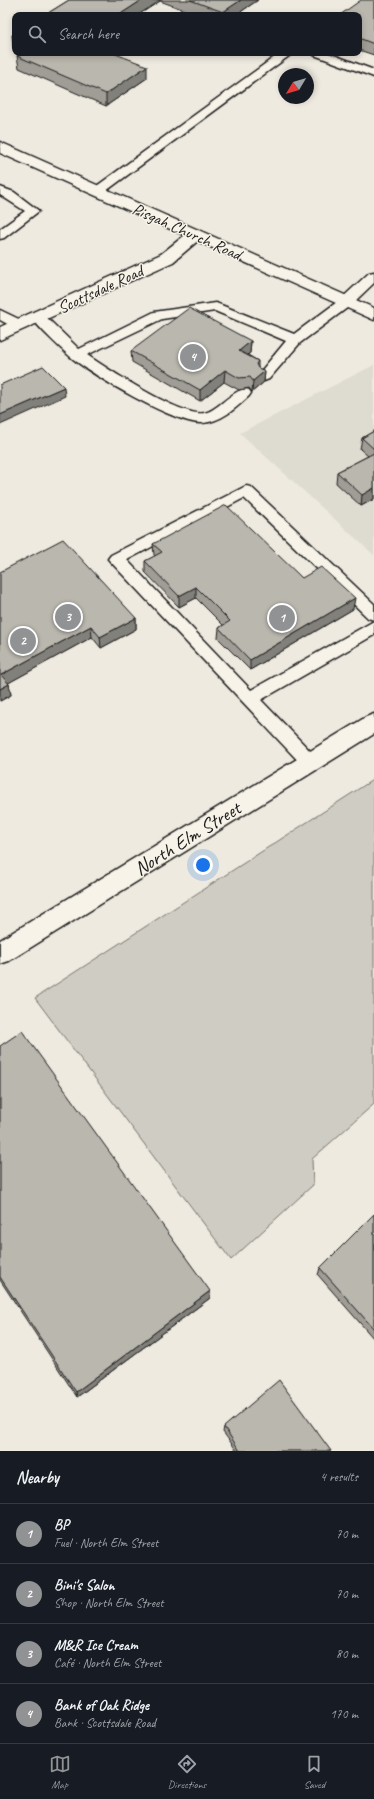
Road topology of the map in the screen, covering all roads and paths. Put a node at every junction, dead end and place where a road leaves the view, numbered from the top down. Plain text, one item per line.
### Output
1 (283, 56) edge
2 (326, 56) edge
3 (374, 74) edge
4 (0, 147) edge
5 (0, 191) edge
6 (98, 191) junction
7 (0, 235) edge
8 (195, 235) junction
9 (374, 276) edge
10 (346, 302) junction
11 (0, 314) edge
12 (374, 315) edge
13 (38, 317) junction
14 (20, 325) junction
15 (0, 334) edge
16 (295, 340) junction
17 (77, 355) junction
18 (264, 376) edge
19 (244, 393) edge
20 (374, 614) edge
21 (374, 627) edge
22 (249, 699) junction
23 (374, 723) edge
24 (310, 762) junction
25 (0, 953) edge

1 - 6 lane
2 - 3 lane
4 - 6 main road, Pisgah Church Road
5 - 7 lane
6 - 8 main road, Pisgah Church Road
8 - 10 main road, Pisgah Church Road
8 - 13 main road, Scottsdale Road
9 - 10 lane
10 - 12 main road, Pisgah Church Road
10 - 16 lane
11 - 14 lane
13 - 14 main road, Scottsdale Road
13 - 17 lane
14 - 15 main road, Scottsdale Road
16 - 17 lane
16 - 18 lane
17 - 19 lane
20 - 22 lane
21 - 22 lane
22 - 24 lane
23 - 24 main road, North Elm Street
24 - 25 main road, North Elm Street

